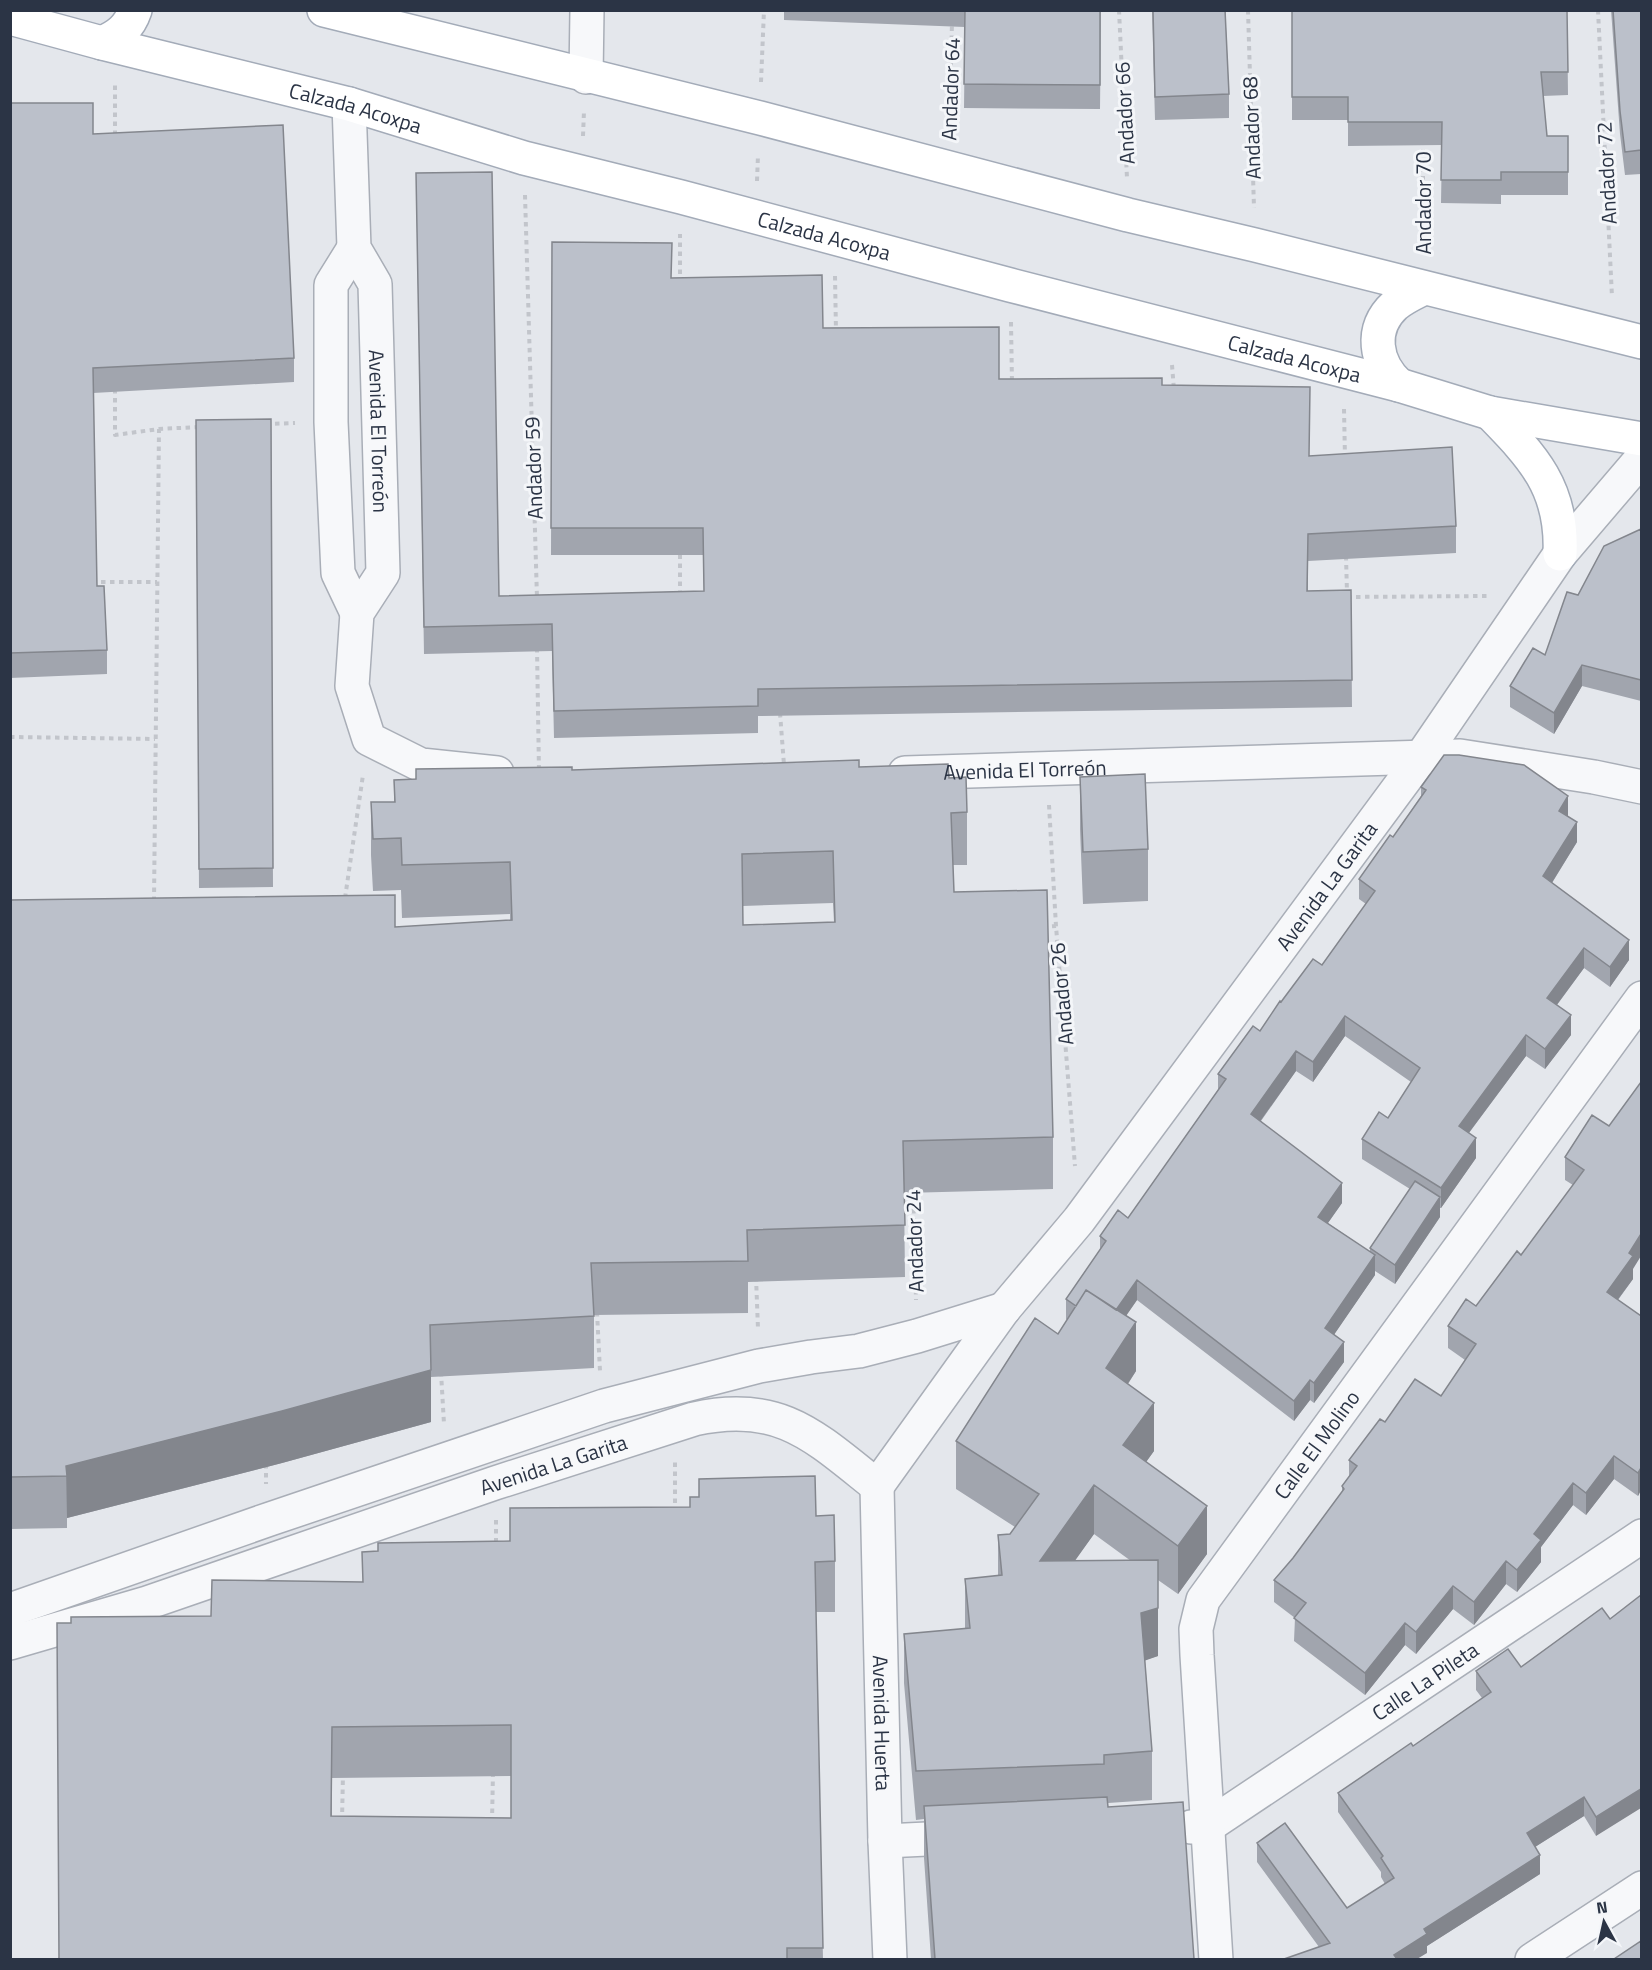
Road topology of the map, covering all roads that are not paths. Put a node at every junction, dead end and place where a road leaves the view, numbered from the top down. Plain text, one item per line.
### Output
1 (135, 10) edge
2 (139, 10) edge
3 (324, 10) edge
4 (587, 10) edge
5 (10, 18) edge
6 (109, 45) junction
7 (147, 55) junction
8 (586, 77) junction
9 (349, 104) junction
10 (354, 248) junction
11 (1363, 273) junction
12 (1424, 288) junction
13 (1628, 338) edge
14 (1344, 371) junction
15 (1399, 385) junction
16 (1490, 413) junction
17 (1641, 439) edge
18 (1641, 458) edge
19 (1560, 554) junction
20 (357, 614) junction
21 (1420, 759) junction
22 (880, 774) edge
23 (539, 777) edge
24 (1641, 787) edge
25 (1641, 998) edge
26 (1004, 1309) junction
27 (877, 1486) junction
28 (1641, 1536) edge
29 (10, 1610) edge
30 (10, 1643) edge
31 (1208, 1826) junction
32 (1161, 1828) edge
33 (998, 1836) edge
34 (885, 1841) junction
35 (1641, 1888) edge
36 (890, 1959) edge
37 (1216, 1959) edge
38 (1532, 1959) edge

1 - 6 main road
2 - 7 main road
3 - 8 main road
4 - 8 street
5 - 6 main road, Calzada Acoxpa
6 - 7 main road, Calzada Acoxpa
7 - 9 main road, Calzada Acoxpa
8 - 11 main road
9 - 10 street, Avenida El Torreón
9 - 14 main road, Calzada Acoxpa
10 - 20 street, Avenida El Torreón
10 - 20 street, Avenida El Torreón
11 - 12 main road
11 - 14 main road
12 - 13 main road
12 - 15 main road
14 - 15 main road, Calzada Acoxpa
15 - 16 main road, Calzada Acoxpa
16 - 17 main road, Calzada Acoxpa
16 - 19 main road
18 - 19 street, Avenida La Garita
19 - 21 street, Avenida La Garita
20 - 23 street, Avenida El Torreón
21 - 22 street, Avenida El Torreón
21 - 24 street, Avenida El Torreón
21 - 26 street, Avenida La Garita
25 - 31 street, Calle El Molino
26 - 27 street, Avenida La Garita
26 - 29 street, Avenida La Garita
27 - 30 street, Avenida La Garita
27 - 34 street, Avenida Huerta
28 - 31 street, Calle La Pileta
31 - 32 street
31 - 37 street, Calle El Molino
33 - 34 street
34 - 36 street, Avenida Huerta
35 - 38 street

